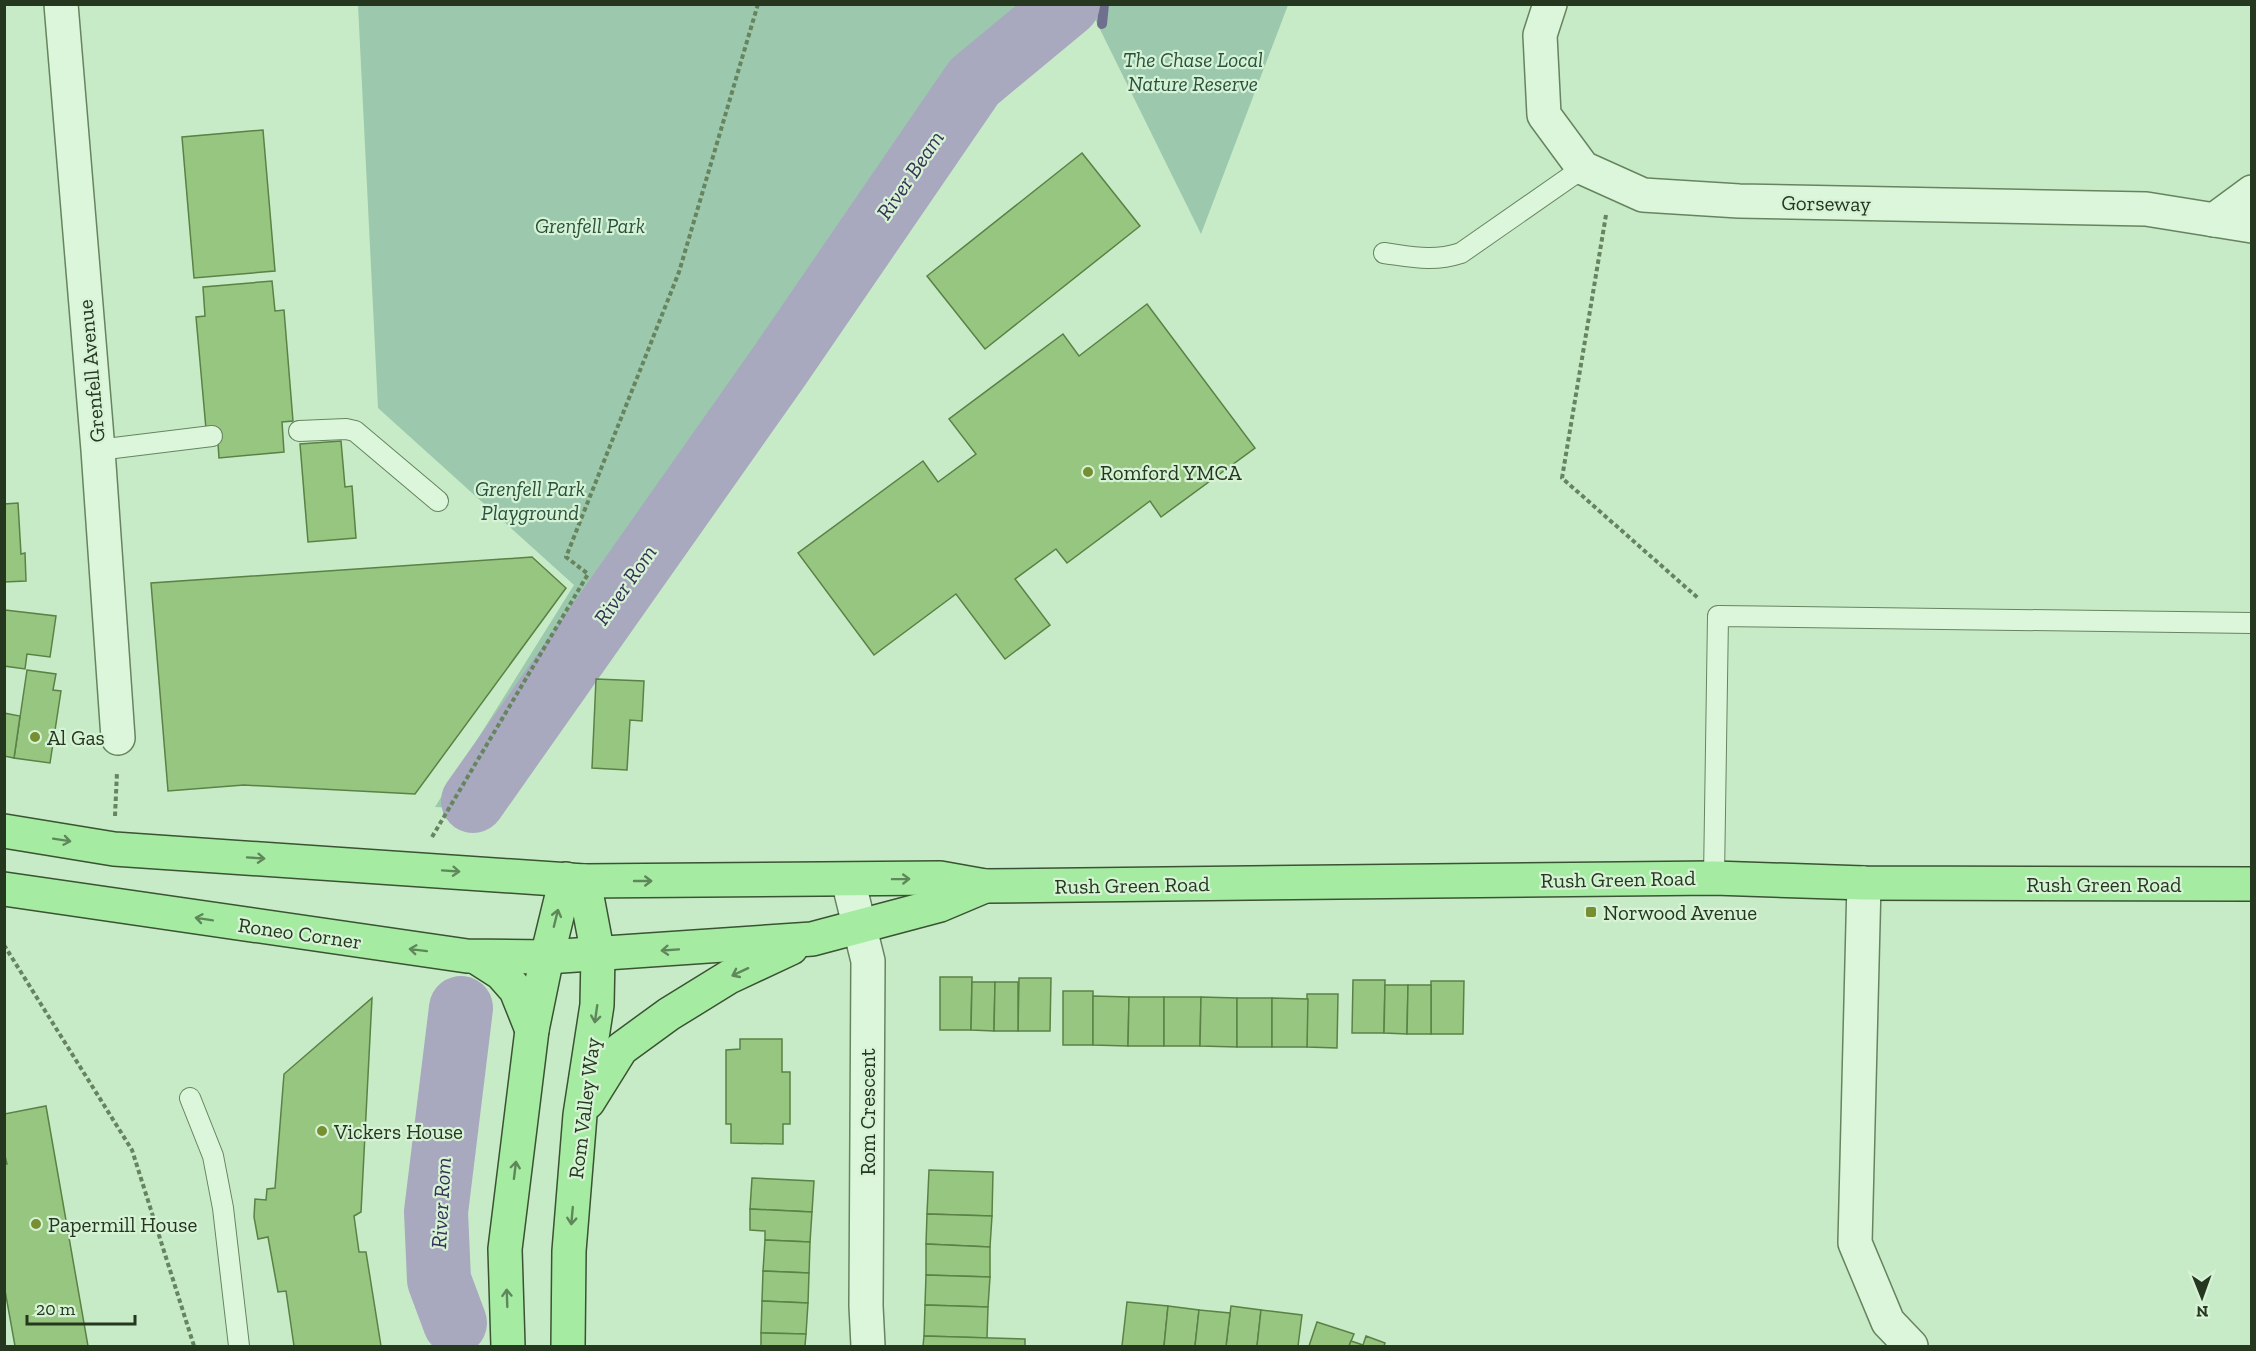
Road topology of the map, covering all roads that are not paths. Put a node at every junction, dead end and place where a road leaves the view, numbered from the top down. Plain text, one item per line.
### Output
1 (61, 4) edge
2 (1550, 4) edge
3 (1597, 174) junction
4 (2252, 192) edge
5 (2214, 220) junction
6 (2252, 226) edge
7 (1384, 253) dead end
8 (299, 431) dead end
9 (212, 436) dead end
10 (98, 450) junction
11 (438, 501) dead end
12 (2252, 623) edge
13 (118, 738) road end
14 (4, 831) edge
15 (1714, 878) junction
16 (575, 880) junction
17 (848, 880) junction
18 (1864, 883) junction
19 (2252, 884) edge
20 (985, 886) junction
21 (4, 889) edge
22 (859, 926) junction
23 (812, 939) junction
24 (598, 955) junction
25 (476, 957) junction
26 (547, 957) junction
27 (532, 1030) junction
28 (190, 1098) dead end
29 (580, 1116) junction
30 (566, 1343) edge
31 (240, 1347) edge
32 (508, 1347) edge
33 (868, 1347) edge
34 (1911, 1347) edge

1 - 10 street, Grenfell Avenue
2 - 3 street, Gorseway
3 - 5 street, Gorseway
3 - 7 lane
4 - 5 street
5 - 6 street, Gorseway
8 - 11 lane
9 - 10 lane
10 - 13 street, Grenfell Avenue
12 - 15 lane
14 -> 16 main road
15 - 18 main road, Rush Green Road
15 - 20 main road, Rush Green Road
16 -> 17 main road, Rush Green Road
16 - 24 main road, Rom Valley Way
26 -> 16 main road
17 -> 20 main road, Rush Green Road
17 - 22 street, Rom Crescent
18 - 19 main road, Rush Green Road
18 - 34 street
20 - 22 main road, Rush Green Road
25 -> 21 main road, Roneo Corner
22 - 23 main road, Rush Green Road
22 - 33 street, Rom Crescent
23 -> 24 main road, Rush Green Road
23 -> 29 main road, Rush Green Road
24 - 26 main road, Roneo Corner
24 -> 29 main road, Rom Valley Way
25 - 26 main road, Roneo Corner
25 - 27 main road
26 - 27 main road
32 -> 27 main road
28 - 31 lane
29 -> 30 main road, Rom Valley Way

